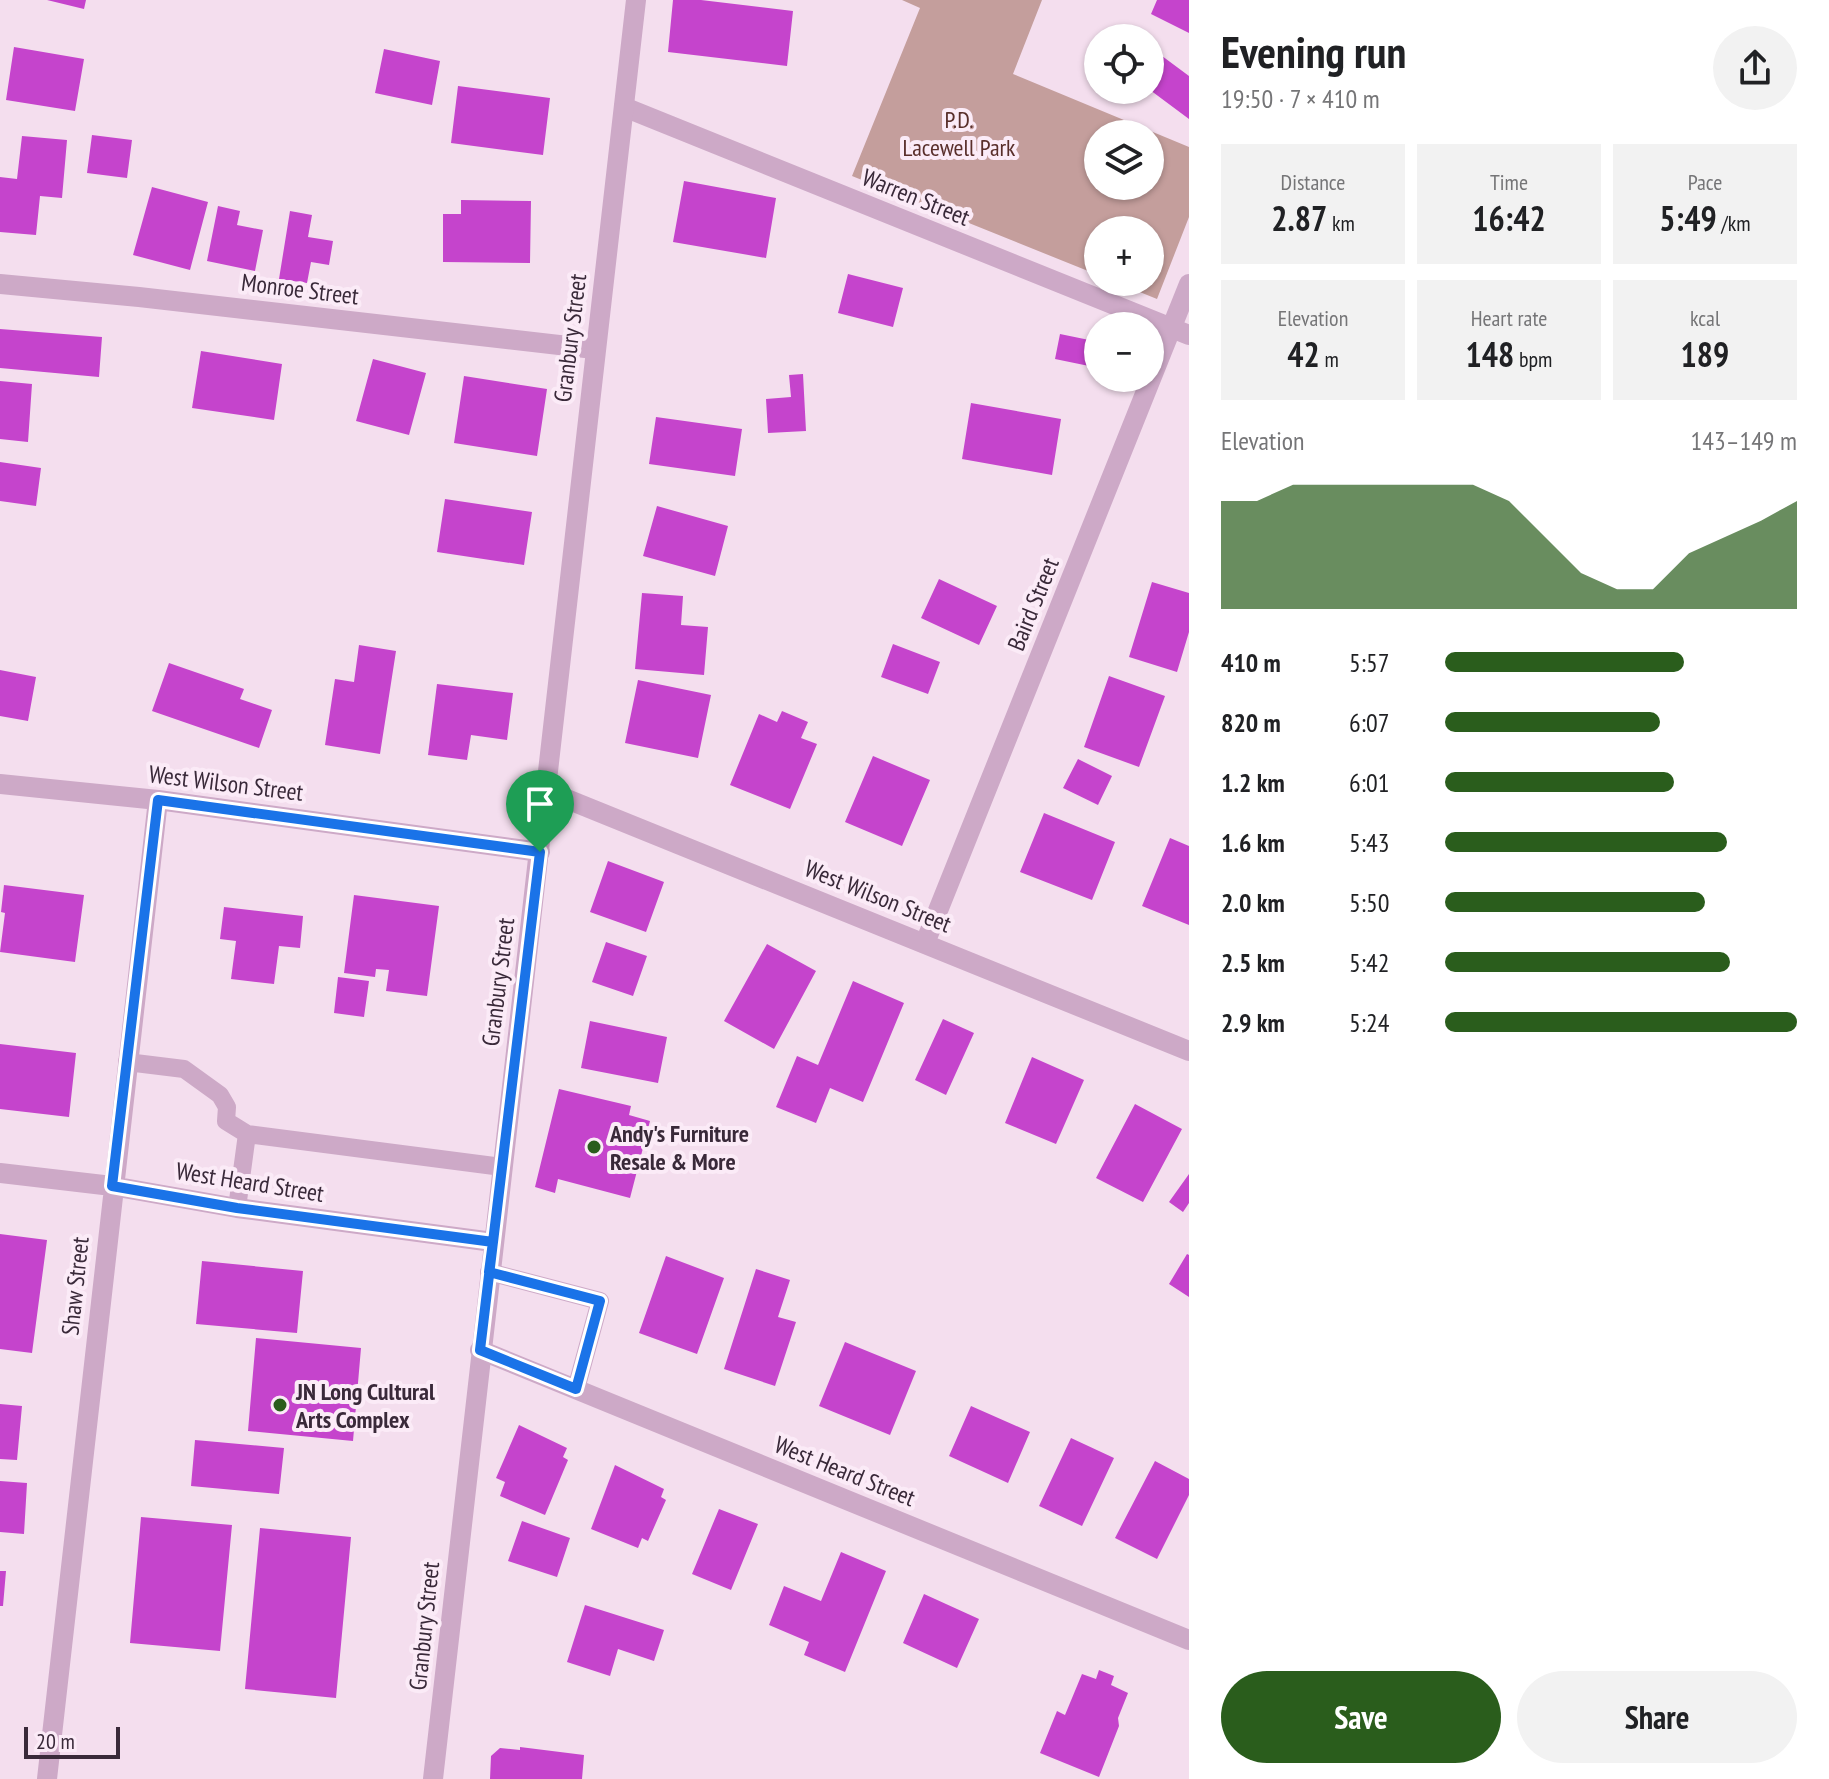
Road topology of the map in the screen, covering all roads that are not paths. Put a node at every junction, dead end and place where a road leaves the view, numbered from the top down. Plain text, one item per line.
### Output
1 (636, 0) edge
2 (624, 107) junction
3 (0, 284) edge
4 (1189, 284) edge
5 (1180, 331) edge
6 (594, 349) junction
7 (0, 784) edge
8 (547, 791) junction
9 (158, 800) junction
10 (540, 852) junction
11 (925, 943) junction
12 (1189, 1051) edge
13 (127, 1062) junction
14 (247, 1134) junction
15 (502, 1167) junction
16 (0, 1173) edge
17 (112, 1186) junction
18 (237, 1208) junction
19 (493, 1242) junction
20 (489, 1272) junction
21 (480, 1350) junction
22 (576, 1389) junction
23 (1189, 1640) edge
24 (47, 1779) edge
25 (433, 1779) edge

1 - 2 street, Granbury Street
2 - 5 street, Warren Street
2 - 6 street, Granbury Street
3 - 6 street, Monroe Street
4 - 5 street, Baird Street
5 - 11 street, Baird Street
6 - 8 street, Granbury Street
7 - 9 street, West Wilson Street
8 - 10 street, Granbury Street
8 - 11 street, West Wilson Street
9 - 10 street, West Wilson Street
9 - 13 street, Shaw Street
10 - 15 street, Granbury Street
11 - 12 street, West Wilson Street
13 - 14 lane
13 - 17 street, Shaw Street
14 - 15 lane
14 - 18 lane
15 - 19 street, Granbury Street
16 - 17 street, West Heard Street
17 - 18 street, West Heard Street
17 - 24 street, Shaw Street
18 - 19 street, West Heard Street
19 - 20 street, Granbury Street
20 - 21 street, Granbury Street
20 - 22 lane
21 - 22 street, West Heard Street
21 - 25 street, Granbury Street
22 - 23 street, West Heard Street

